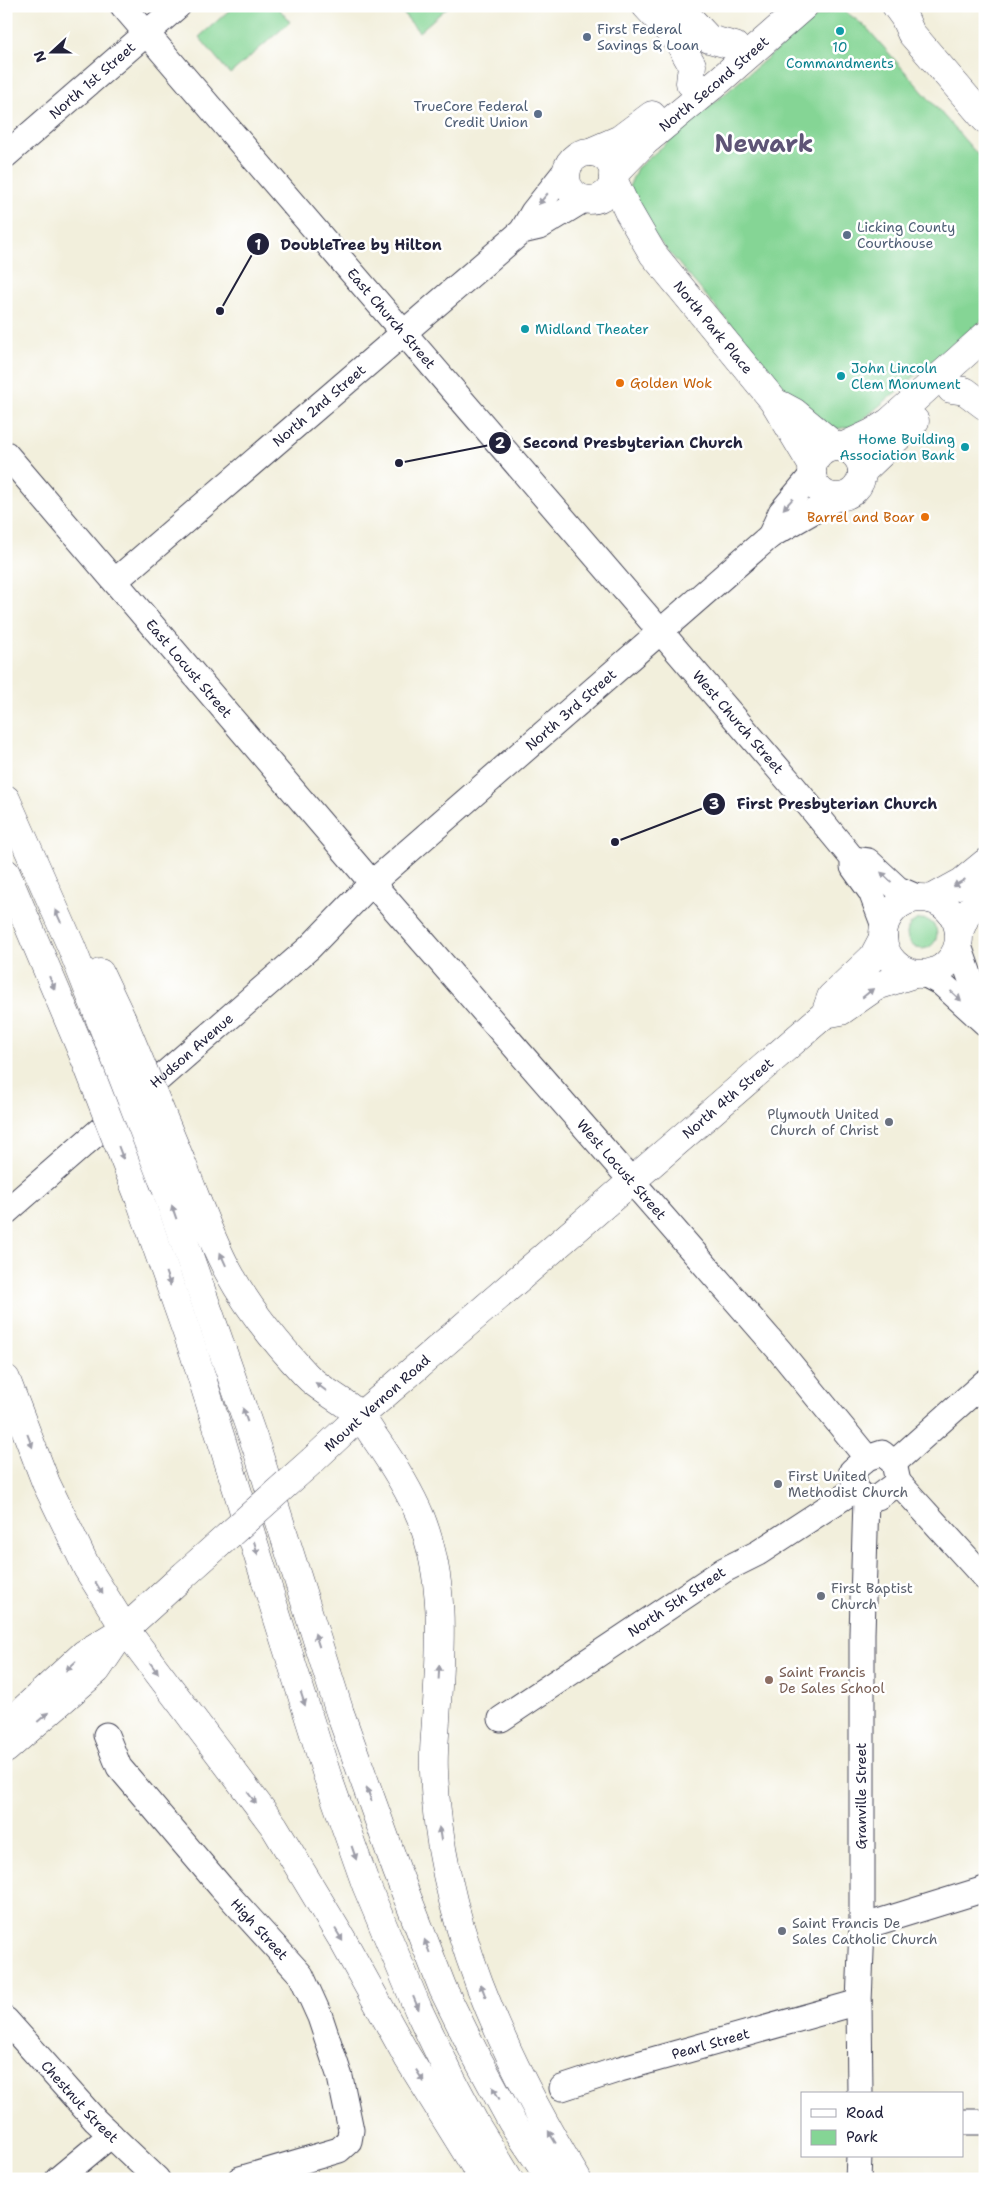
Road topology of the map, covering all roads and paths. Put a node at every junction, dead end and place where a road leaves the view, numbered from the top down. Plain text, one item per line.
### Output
1 (123, 6) edge
2 (178, 6) edge
3 (646, 6) edge
4 (678, 6) edge
5 (778, 6) edge
6 (804, 6) edge
7 (875, 6) edge
8 (896, 6) edge
9 (911, 33) junction
10 (148, 34) junction
11 (735, 46) junction
12 (690, 82) junction
13 (985, 119) edge
14 (6, 155) edge
15 (611, 163) junction
16 (567, 169) junction
17 (589, 200) junction
18 (522, 231) junction
19 (653, 254) junction
20 (402, 332) junction
21 (985, 336) edge
22 (974, 360) edge
23 (951, 389) junction
24 (774, 400) junction
25 (985, 406) edge
26 (839, 446) junction
27 (6, 454) edge
28 (812, 470) junction
29 (862, 472) junction
30 (838, 497) junction
31 (770, 536) junction
32 (115, 581) junction
33 (659, 632) junction
34 (6, 800) edge
35 (853, 859) junction
36 (985, 863) edge
37 (6, 874) edge
38 (372, 883) junction
39 (985, 889) edge
40 (925, 899) junction
41 (883, 932) junction
42 (958, 938) junction
43 (919, 974) junction
44 (985, 998) edge
45 (825, 1014) junction
46 (985, 1023) edge
47 (171, 1168) junction
48 (632, 1181) junction
49 (6, 1212) edge
50 (6, 1379) edge
51 (985, 1382) edge
52 (360, 1416) junction
53 (867, 1458) junction
54 (896, 1473) junction
55 (861, 1494) junction
56 (985, 1578) edge
57 (125, 1629) junction
58 (501, 1719) dead end
59 (6, 1726) edge
60 (106, 1734) dead end
61 (6, 1749) edge
62 (985, 1889) edge
63 (862, 1927) junction
64 (859, 2002) junction
65 (6, 2020) edge
66 (562, 2088) dead end
67 (860, 2092) edge
68 (964, 2122) edge
69 (985, 2122) edge
70 (111, 2135) junction
71 (859, 2158) edge
72 (58, 2179) edge
73 (157, 2179) edge
74 (240, 2179) edge
75 (483, 2179) edge
76 (510, 2179) edge
77 (550, 2179) edge
78 (577, 2179) edge
79 (858, 2179) edge

1 - 10 street, East Church Street
2 - 10 street, North 1st Street
3 - 12 main road
4 - 11 main road
5 - 11 main road, North Second Street
6 - 15 main road, North Second Street
7 - 9 main road
8 - 9 main road
9 - 13 main road
10 - 14 street, North 1st Street
10 - 20 street, East Church Street
11 - 12 main road, North Second Street
12 - 15 main road, North Second Street
15 - 16 main road
15 - 17 main road
15 - 19 main road, North Park Place
16 - 17 main road
16 -> 18 street, North 2nd Street
17 - 18 street, North 2nd Street
17 - 19 main road, North Park Place
18 - 20 street, North 2nd Street
19 - 24 main road, North Park Place
20 - 32 street, North 2nd Street
20 - 33 street, East Church Street
21 - 22 main road
22 - 23 main road
22 - 26 main road
23 - 25 main road
23 - 29 main road
24 - 26 main road, North Park Place
24 - 28 main road, North Park Place
26 - 28 main road
26 - 29 main road
27 - 32 street, East Locust Street
28 - 30 main road
28 -> 31 street, North 3rd Street
29 - 30 main road
30 - 31 street, North 3rd Street
31 - 33 street, North 3rd Street
32 - 38 street, East Locust Street
33 - 35 street, West Church Street
33 - 38 street, North 3rd Street
47 -> 34 main road, bridge
40 -> 35 street, West Church Street
35 - 41 street, West Church Street
36 -> 40 main road
37 -> 76 main road, bridge
38 - 48 street, West Locust Street
38 - 49 street, Hudson Avenue
39 - 42 main road
40 - 41 main road
40 - 42 main road
41 - 43 main road
41 - 45 main road, North 4th Street
42 - 43 main road
42 - 44 street
45 -> 43 main road, North 4th Street
43 -> 46 street
45 - 48 main road, North 4th Street
52 -> 47 main road
77 -> 47 main road
48 - 52 main road, Mount Vernon Road
48 - 53 street, West Locust Street
50 -> 57 main road
51 - 54 street
52 - 57 main road, Mount Vernon Road, bridge
78 -> 52 main road
53 - 54 street
53 - 55 street
54 - 55 street
54 - 56 street
55 - 58 street, North 5th Street
55 - 63 street, Granville Street
57 -> 59 main road, Mount Vernon Road
61 -> 57 main road, Mount Vernon Road
57 -> 75 main road
60 - 74 street, High Street
62 - 63 street
63 - 64 street, Granville Street
64 - 66 street, Pearl Street
64 - 67 street, Granville Street
65 - 70 street, Chestnut Street
68 - 69 street
70 - 72 street
70 - 73 street, Chestnut Street
71 - 79 street

